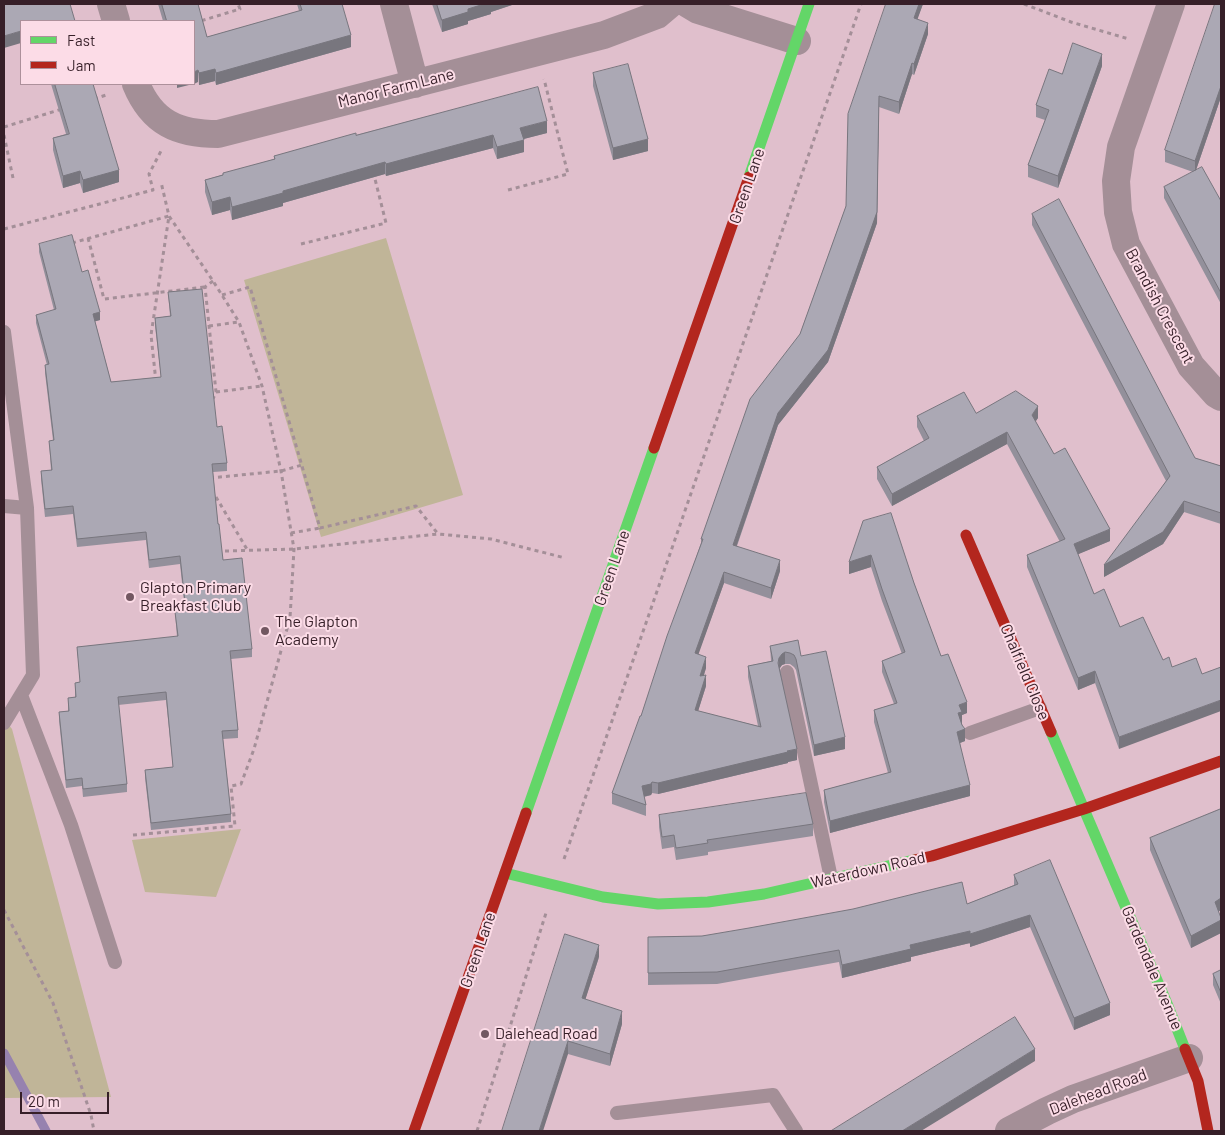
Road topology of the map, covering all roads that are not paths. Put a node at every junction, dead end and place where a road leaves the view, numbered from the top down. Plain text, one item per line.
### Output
1 (111, 4) edge
2 (394, 4) edge
3 (670, 4) edge
4 (688, 4) edge
5 (809, 4) edge
6 (1171, 4) edge
7 (116, 20) edge
8 (798, 41) junction
9 (415, 84) junction
10 (136, 85) edge
11 (4, 332) edge
12 (1221, 397) edge
13 (4, 506) edge
14 (27, 508) junction
15 (966, 535) dead end
16 (787, 672) dead end
17 (21, 695) junction
18 (1040, 708) junction
19 (4, 723) edge
20 (970, 733) dead end
21 (1221, 761) edge
22 (1084, 809) junction
23 (505, 873) junction
24 (831, 878) junction
25 (114, 962) dead end
26 (1189, 1058) junction
27 (617, 1113) dead end
28 (414, 1131) edge
29 (796, 1131) edge
30 (1009, 1131) edge
31 (1208, 1131) edge

1 - 7 street
2 - 9 street
3 - 9 street, Manor Farm Lane
4 - 8 street
5 - 8 street, Green Lane
6 - 12 street, Brandish Crescent
8 - 23 street, Green Lane
9 - 10 street, Manor Farm Lane
11 - 14 lane
13 - 14 lane
14 - 17 lane
15 - 18 street, Chalfield Close
16 - 24 lane
17 - 19 lane
17 - 25 lane
18 - 20 lane
18 - 22 street, Chalfield Close
21 - 22 street, Waterdown Road
22 - 24 street, Waterdown Road
22 - 26 street, Gardendale Avenue
23 - 24 street, Waterdown Road
23 - 28 street, Green Lane
26 - 30 street, Dalehead Road
26 - 31 street, Gardendale Avenue
27 - 29 lane

